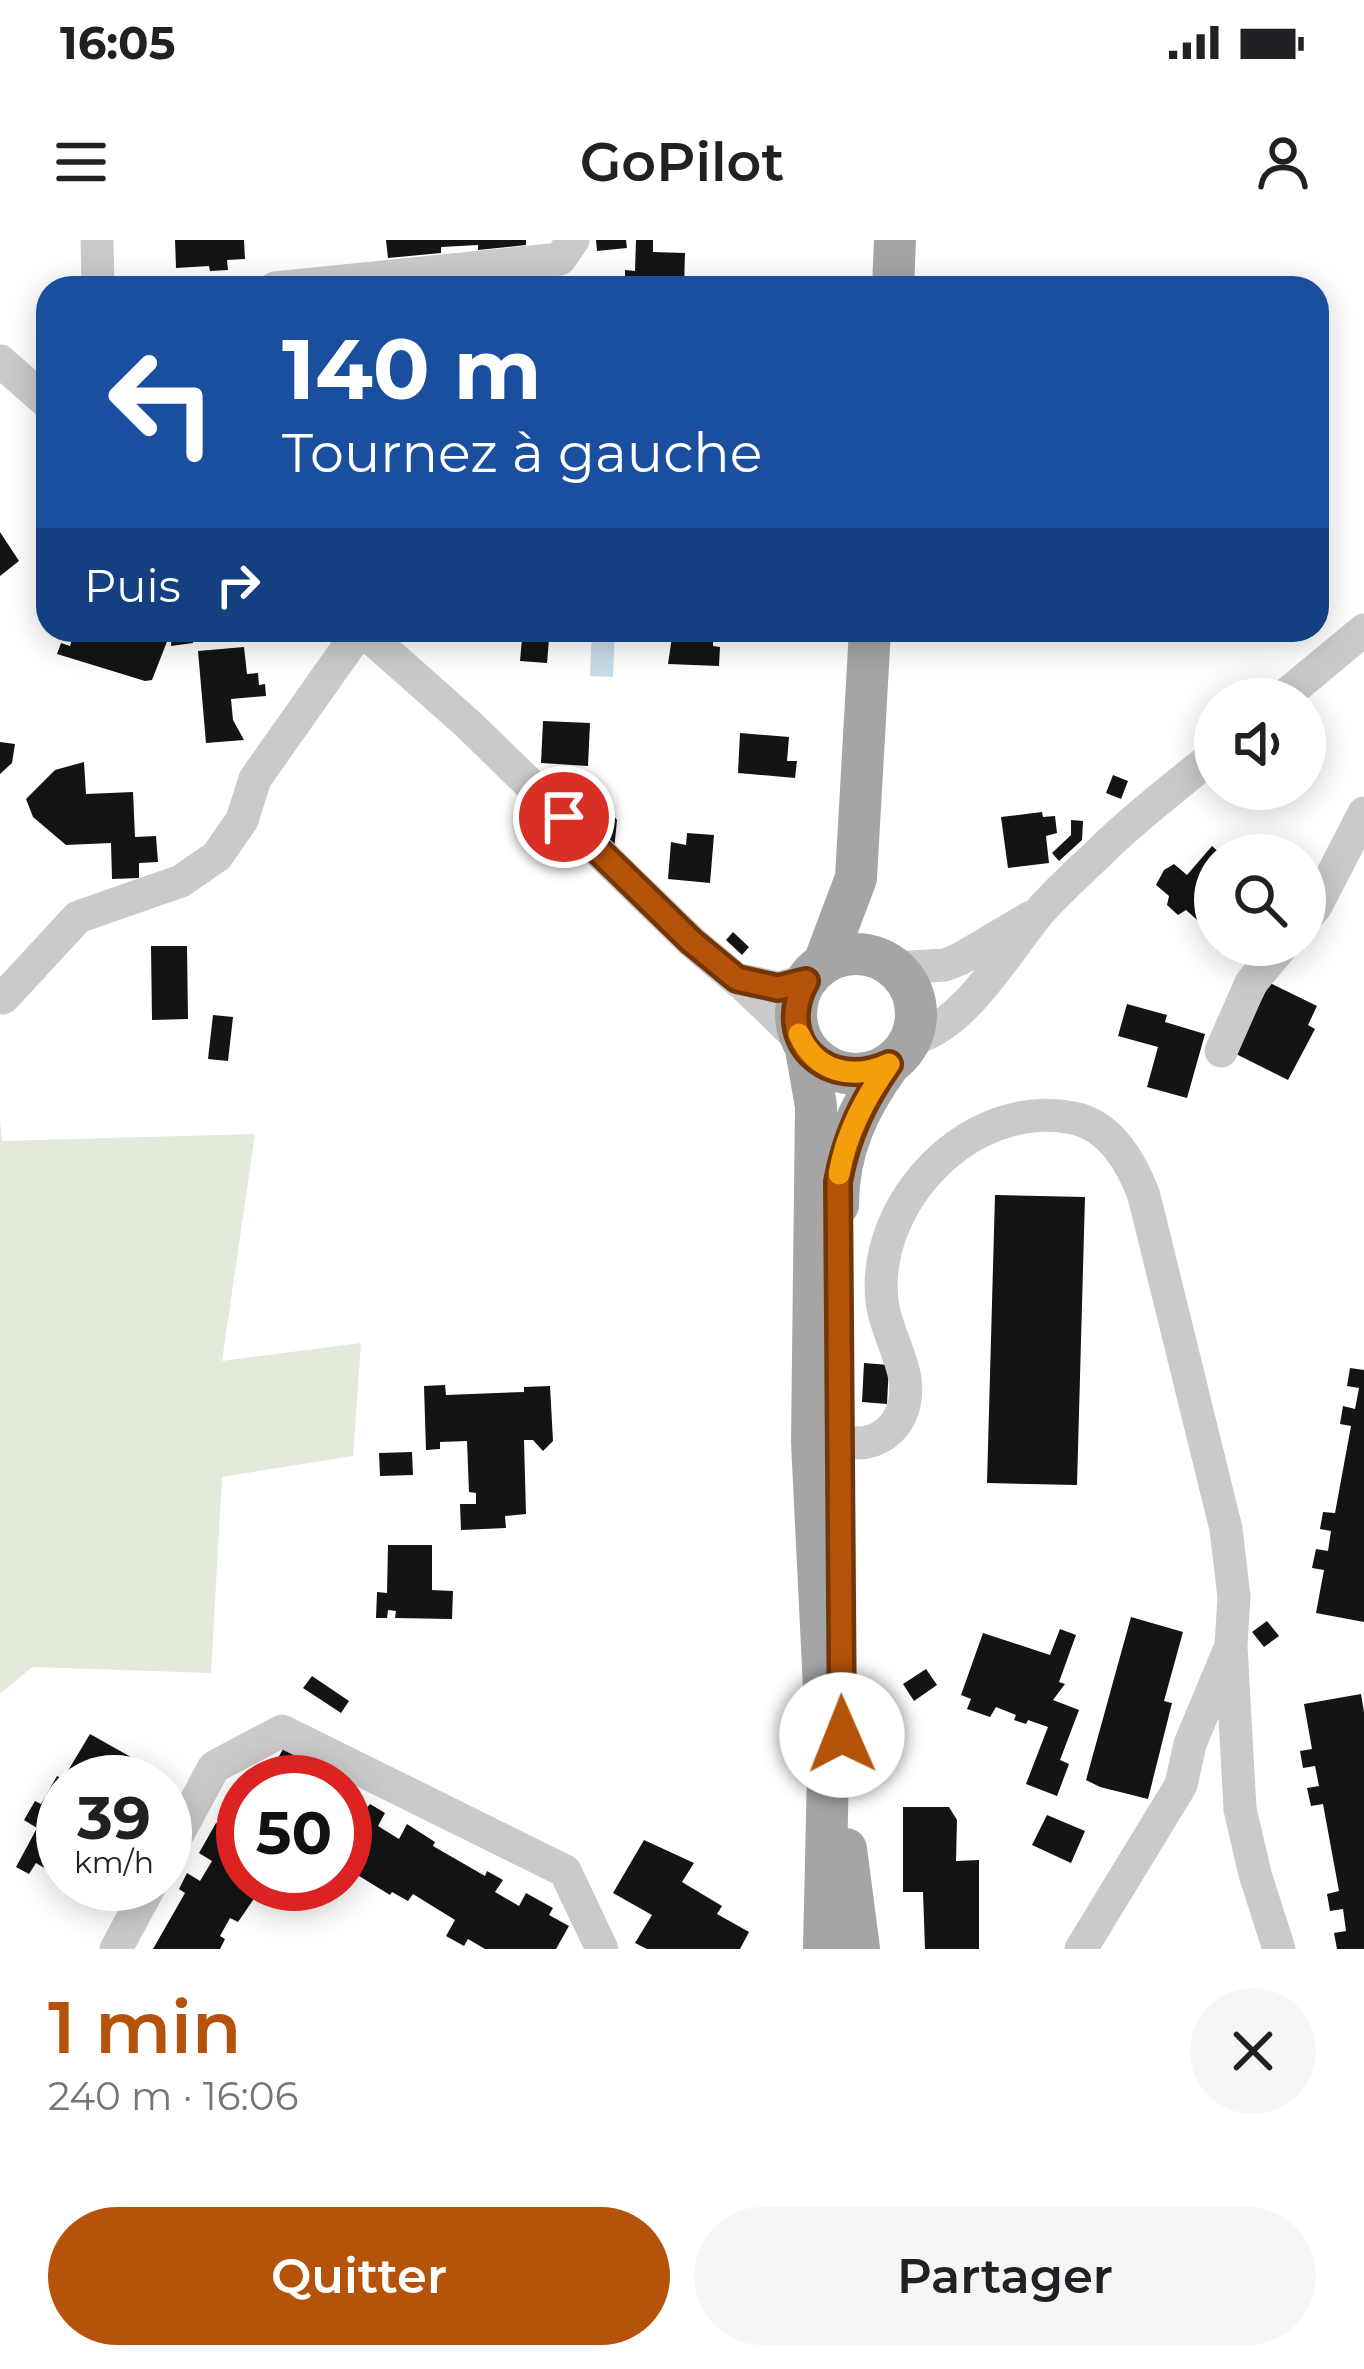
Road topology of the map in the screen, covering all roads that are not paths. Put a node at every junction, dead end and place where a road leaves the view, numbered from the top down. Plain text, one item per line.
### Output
1 (97, 240) edge
2 (573, 240) edge
3 (896, 240) edge
4 (98, 276) edge
5 (393, 276) edge
6 (894, 276) edge
7 (2, 366) edge
8 (36, 393) edge
9 (1364, 630) edge
10 (352, 642) edge
11 (375, 642) edge
12 (869, 642) edge
13 (1306, 678) edge
14 (1194, 772) edge
15 (1364, 813) edge
16 (856, 878) junction
17 (1326, 887) edge
18 (1038, 913) junction
19 (1265, 966) edge
20 (892, 967) junction
21 (815, 972) junction
22 (737, 979) junction
23 (3, 998) dead end
24 (804, 1046) junction
25 (1221, 1051) dead end
26 (900, 1052) junction
27 (815, 1312) junction
28 (840, 1439) junction
29 (1231, 1646) junction
30 (192, 1808) edge
31 (136, 1911) edge
32 (116, 1949) edge
33 (602, 1949) edge
34 (824, 1949) edge
35 (859, 1949) edge
36 (1081, 1949) edge
37 (1279, 1949) edge

1 - 4 street
2 - 5 street
3 - 6 main road
7 - 8 street
9 - 13 street
10 - 23 street
11 - 22 street
12 - 16 main road
14 - 18 street
15 - 17 street
16 - 20 main road
16 - 21 main road
18 - 20 street
18 - 26 street
19 - 25 street
20 - 21 main road
20 - 26 main road
21 - 22 street
21 - 24 main road
22 - 24 street
24 - 26 main road
24 - 27 main road
26 - 28 main road
27 - 28 street
27 - 34 main road
28 - 29 street
28 - 35 main road
29 - 36 street
29 - 37 street
30 - 33 street
31 - 32 street

